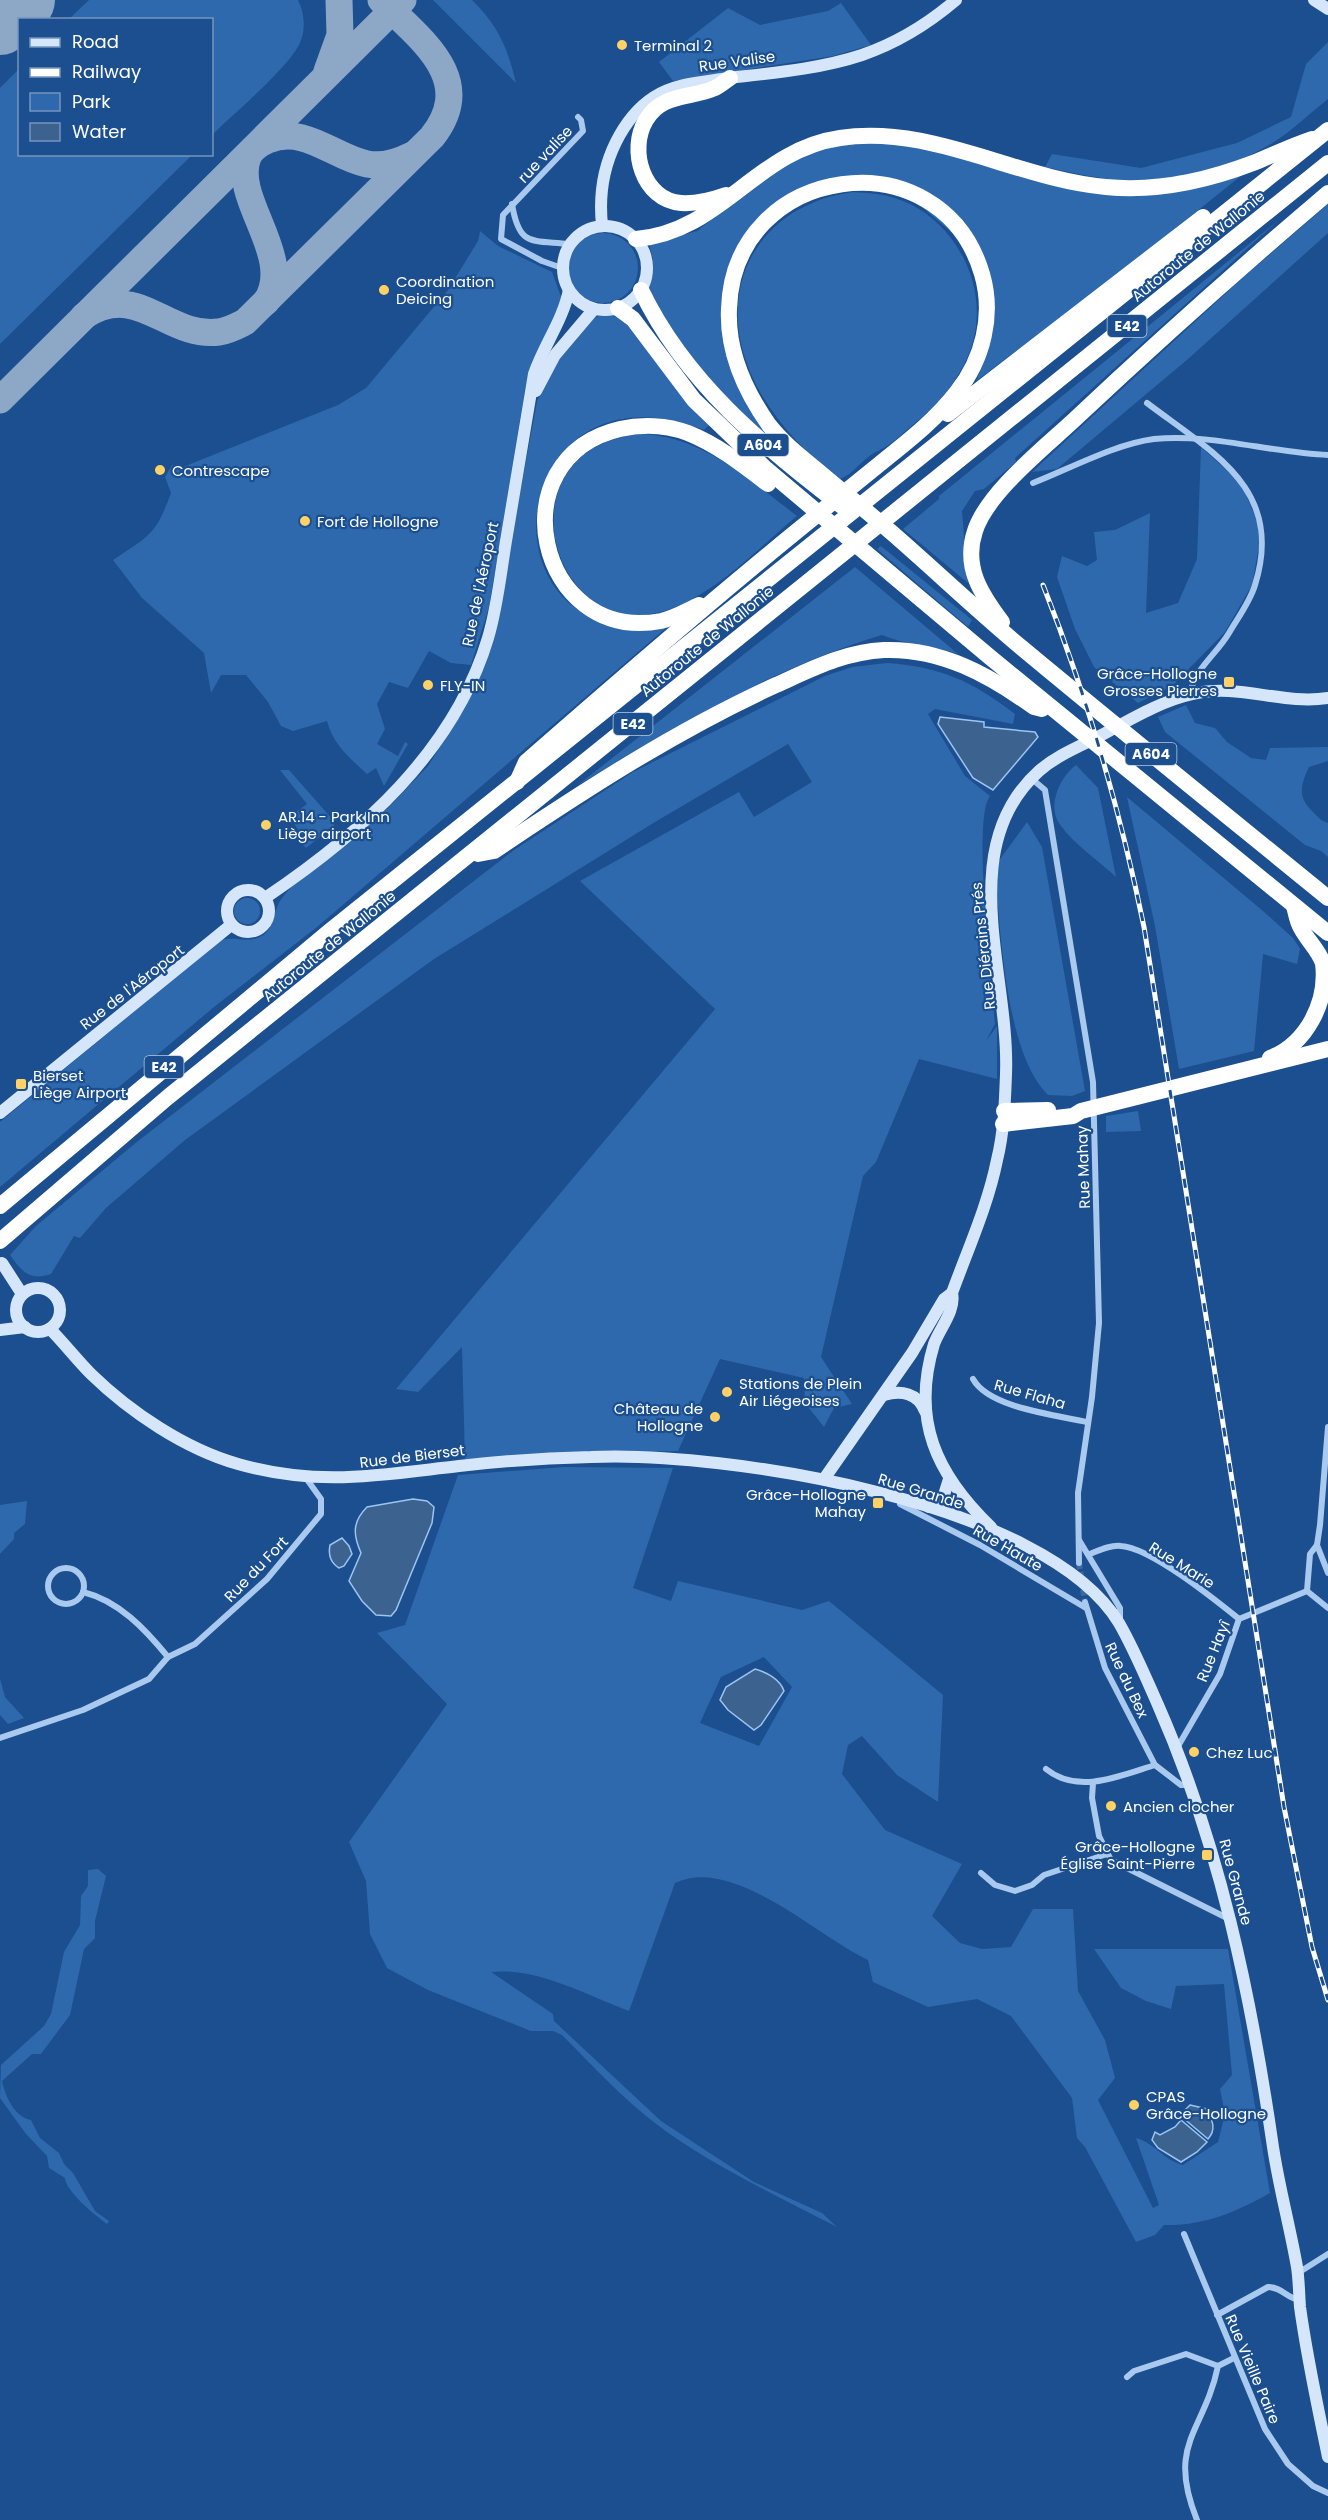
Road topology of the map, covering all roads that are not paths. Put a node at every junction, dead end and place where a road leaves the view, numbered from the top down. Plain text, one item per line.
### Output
1 (956, 0) edge
2 (1314, 0) edge
3 (1328, 9) edge
4 (730, 78) junction
5 (578, 117) dead end
6 (1324, 133) edge
7 (1328, 163) edge
8 (1265, 181) junction
9 (741, 189) junction
10 (1328, 193) edge
11 (512, 204) junction
12 (602, 225) junction
13 (636, 239) junction
14 (569, 244) junction
15 (562, 268) junction
16 (569, 290) junction
17 (641, 290) junction
18 (618, 308) junction
19 (594, 309) junction
20 (1147, 403) dead end
21 (529, 405) junction
22 (921, 431) junction
23 (1197, 441) junction
24 (1328, 455) edge
25 (1033, 483) dead end
26 (849, 538) junction
27 (923, 562) junction
28 (712, 600) junction
29 (983, 607) junction
30 (1190, 694) junction
31 (1328, 698) edge
32 (1056, 712) junction
33 (1032, 779) junction
34 (517, 782) junction
35 (471, 855) junction
36 (1285, 863) junction
37 (1328, 883) edge
38 (265, 898) junction
39 (1328, 898) edge
40 (1294, 906) junction
41 (231, 925) junction
42 (1328, 933) edge
43 (1328, 1049) edge
44 (1236, 1070) junction
45 (0, 1113) edge
46 (1003, 1117) junction
47 (0, 1206) edge
48 (0, 1241) edge
49 (2, 1263) dead end
50 (952, 1293) junction
51 (22, 1294) junction
52 (16, 1315) junction
53 (25, 1327) junction
54 (0, 1329) edge
55 (50, 1329) junction
56 (973, 1379) dead end
57 (884, 1395) junction
58 (926, 1412) junction
59 (1087, 1422) junction
60 (1328, 1427) edge
61 (306, 1478) junction
62 (824, 1479) junction
63 (949, 1479) junction
64 (885, 1494) junction
65 (928, 1507) junction
66 (994, 1530) junction
67 (1079, 1539) junction
68 (1317, 1545) junction
69 (1090, 1554) junction
70 (1079, 1563) tunnel mouth
71 (1328, 1573) edge
72 (1307, 1591) junction
73 (83, 1592) junction
74 (1085, 1605) joint
75 (1328, 1608) edge
76 (1239, 1618) junction
77 (1120, 1625) junction
78 (168, 1657) junction
79 (0, 1738) edge
80 (1177, 1748) junction
81 (1155, 1765) junction
82 (1046, 1769) dead end
83 (1093, 1783) junction
84 (1190, 1785) junction
85 (1107, 1854) junction
86 (981, 1874) dead end
87 (1232, 1920) junction
88 (1184, 2234) dead end
89 (1328, 2254) edge
90 (1298, 2273) junction
91 (1300, 2300) junction
92 (1217, 2316) junction
93 (1234, 2358) junction
94 (1218, 2366) junction
95 (1127, 2377) dead end
96 (1328, 2457) edge
97 (1328, 2493) edge
98 (1197, 2520) edge

1 - 4 main road, Rue Valise
2 - 3 main road
4 - 9 highway
4 - 12 main road, Rue Valise
5 - 11 street, rue valise
6 - 8 highway, Autoroute de Wallonie / E42
6 - 9 highway
7 - 35 highway, Autoroute de Wallonie / E42
8 - 22 highway
8 - 34 highway, Autoroute de Wallonie / E42
9 - 13 highway
10 - 29 highway
11 - 14 street
11 - 15 street
12 - 13 main road
12 - 14 main road
13 - 17 main road
14 - 15 main road
15 - 16 main road
16 - 19 main road
16 - 21 main road, Rue de l'Aéroport
17 - 18 main road
17 - 27 highway, A604
18 - 19 main road
18 - 26 highway, A604
19 - 21 main road, Rue de l'Aéroport
20 - 23 street
21 - 38 main road, Rue de l'Aéroport
22 - 27 highway
22 - 28 highway
23 - 24 street
23 - 25 street
23 - 30 street
26 - 28 highway
26 - 32 highway, A604
27 - 29 highway, A604
28 - 34 highway
29 - 36 highway, A604
30 - 31 main road, Rue Diérains Prés
30 - 33 main road, Rue Diérains Prés
32 - 35 highway
32 - 40 highway, A604
33 - 46 main road, Rue Diérains Prés
33 - 59 street, Rue Mahay
34 - 47 highway, Autoroute de Wallonie / E42
35 - 48 highway, Autoroute de Wallonie / E42
36 - 37 highway
36 - 39 highway, A604
38 - 41 main road
38 - 41 main road
40 - 42 highway, A604
40 - 44 highway
41 - 45 main road, Rue de l'Aéroport
43 - 44 highway
44 - 46 highway
46 - 50 main road, Rue Diérains Prés
49 - 51 main road
50 - 57 main road, Rue Diérains Prés
50 - 58 main road, Rue Diérains Prés
51 - 52 main road
51 - 55 main road
52 - 53 main road
52 - 54 main road
53 - 54 main road
53 - 55 main road
55 - 61 main road, Rue de Bierset
56 - 59 street, Rue Flaha
57 - 58 main road
57 - 62 main road, Rue Diérains Prés
58 - 63 main road, Rue Diérains Prés
59 - 67 street, Rue Mahay
60 - 68 street
61 - 62 main road, Rue de Bierset
61 - 78 street, Rue du Fort
62 - 64 main road, Rue Grande
63 - 65 main road
63 - 66 main road, Rue Diérains Prés
64 - 65 main road, Rue Grande
64 - 74 street, Rue Haute
65 - 66 main road, Rue Grande
66 - 77 main road, Rue Grande
67 - 69 street
67 - 70 street, Rue Mahay
68 - 71 street
68 - 72 street
69 - 76 street, Rue Marie
69 - 77 street
72 - 75 street
72 - 76 street, Rue Hayî
73 - 73 street
73 - 78 street
74 - 81 street, Rue du Bex
76 - 80 street, Rue Hayî
77 - 80 main road, Rue Grande
78 - 79 street, Rue du Fort
80 - 84 main road, Rue Grande
81 - 83 street
81 - 84 street
82 - 83 street
83 - 85 street
84 - 87 main road, Rue Grande
85 - 86 street
85 - 87 street
87 - 90 main road, Rue Grande
88 - 92 street, Rue Vieille Paire
89 - 90 street
90 - 91 main road, Rue Grande
91 - 92 street
91 - 96 main road, Rue Grande
92 - 93 street, Rue Vieille Paire
93 - 94 street
93 - 97 street, Rue Vieille Paire
94 - 95 street
94 - 98 street

